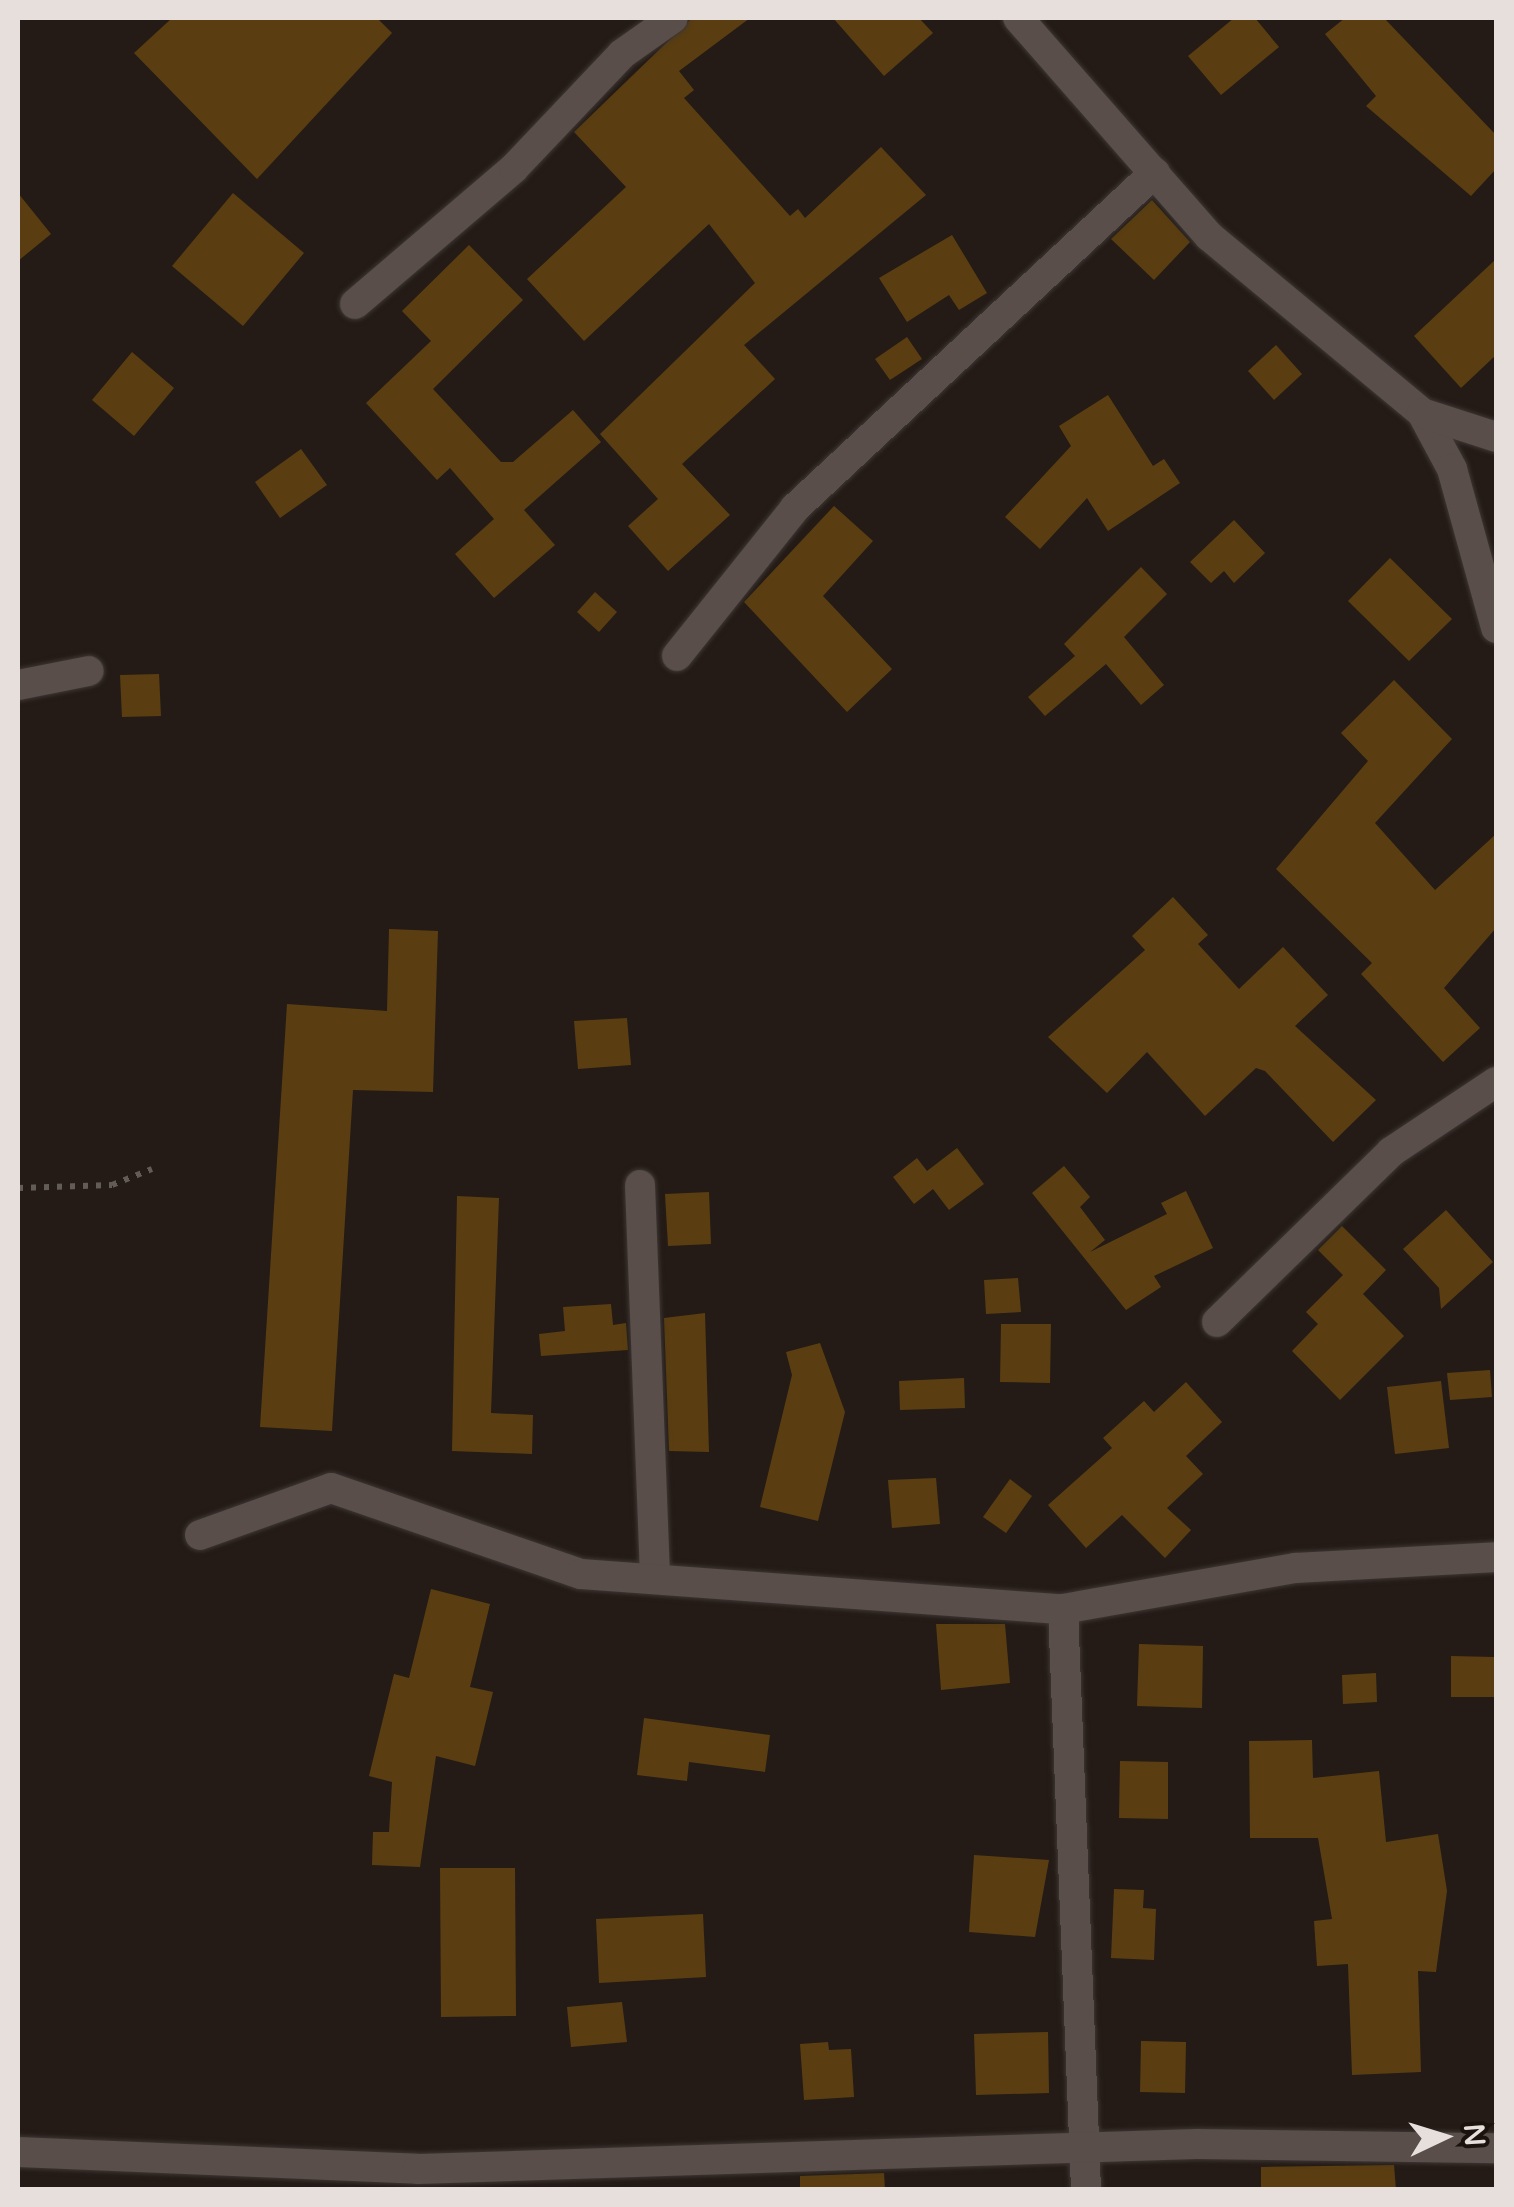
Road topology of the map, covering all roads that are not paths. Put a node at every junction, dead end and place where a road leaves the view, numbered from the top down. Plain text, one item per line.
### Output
1 (673, 18) edge
2 (1018, 18) edge
3 (1154, 172) junction
4 (355, 304) dead end
5 (1422, 414) junction
6 (1496, 437) edge
7 (1496, 628) edge
8 (677, 656) dead end
9 (89, 671) dead end
10 (18, 685) edge
11 (1496, 1082) edge
12 (640, 1184) dead end
13 (1217, 1322) dead end
14 (200, 1535) dead end
15 (1496, 1557) edge
16 (655, 1579) junction
17 (1063, 1609) junction
18 (1086, 2148) junction
19 (1496, 2148) edge
20 (18, 2152) edge
21 (1086, 2190) edge

1 - 4 street
2 - 3 street
3 - 5 street
3 - 8 street
5 - 6 street
5 - 7 street
9 - 10 street
11 - 13 street
12 - 16 street
14 - 16 street
15 - 17 street
16 - 17 street
17 - 18 street
18 - 19 street
18 - 20 street
18 - 21 street

